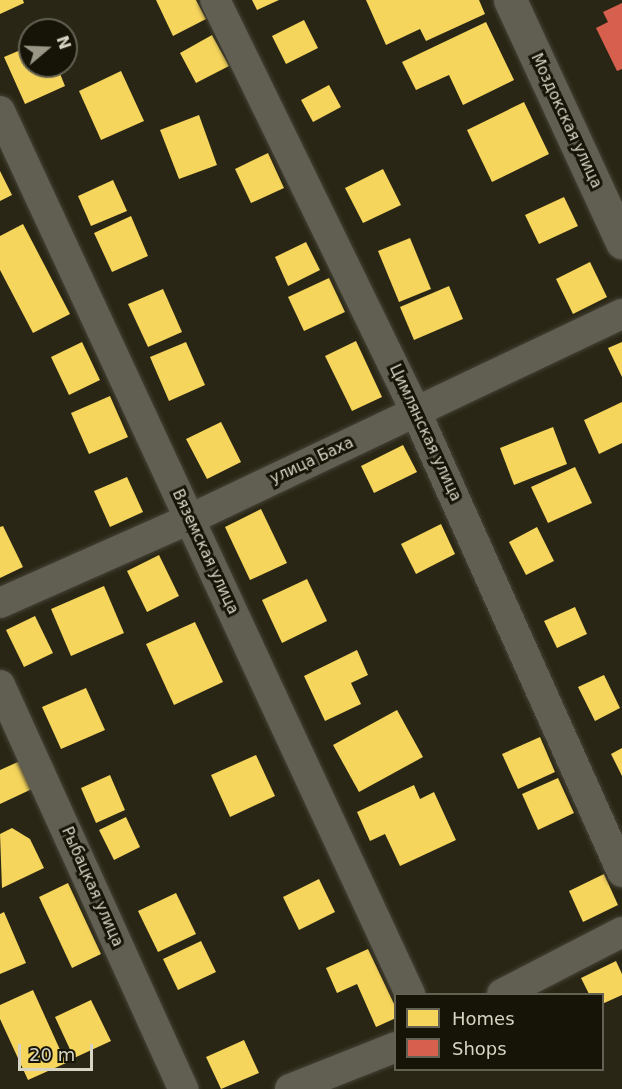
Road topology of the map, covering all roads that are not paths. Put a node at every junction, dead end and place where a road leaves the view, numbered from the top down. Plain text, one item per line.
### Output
1 (215, 0) edge
2 (510, 0) edge
3 (0, 111) edge
4 (622, 242) edge
5 (622, 314) edge
6 (416, 412) junction
7 (190, 519) junction
8 (0, 603) edge
9 (0, 685) edge
10 (622, 872) edge
11 (622, 932) edge
12 (410, 993) edge
13 (504, 993) edge
14 (394, 1048) edge
15 (183, 1089) edge
16 (290, 1089) edge

1 - 6 street, Цимлянская улица
2 - 4 main road, Моздокская улица
3 - 7 street, Вяземская улица
5 - 6 street, улица Баха
6 - 7 street, улица Баха
6 - 10 street, Цимлянская улица
7 - 8 street, улица Баха
7 - 12 street, Вяземская улица
9 - 15 street, Рыбацкая улица
11 - 13 street
14 - 16 street

